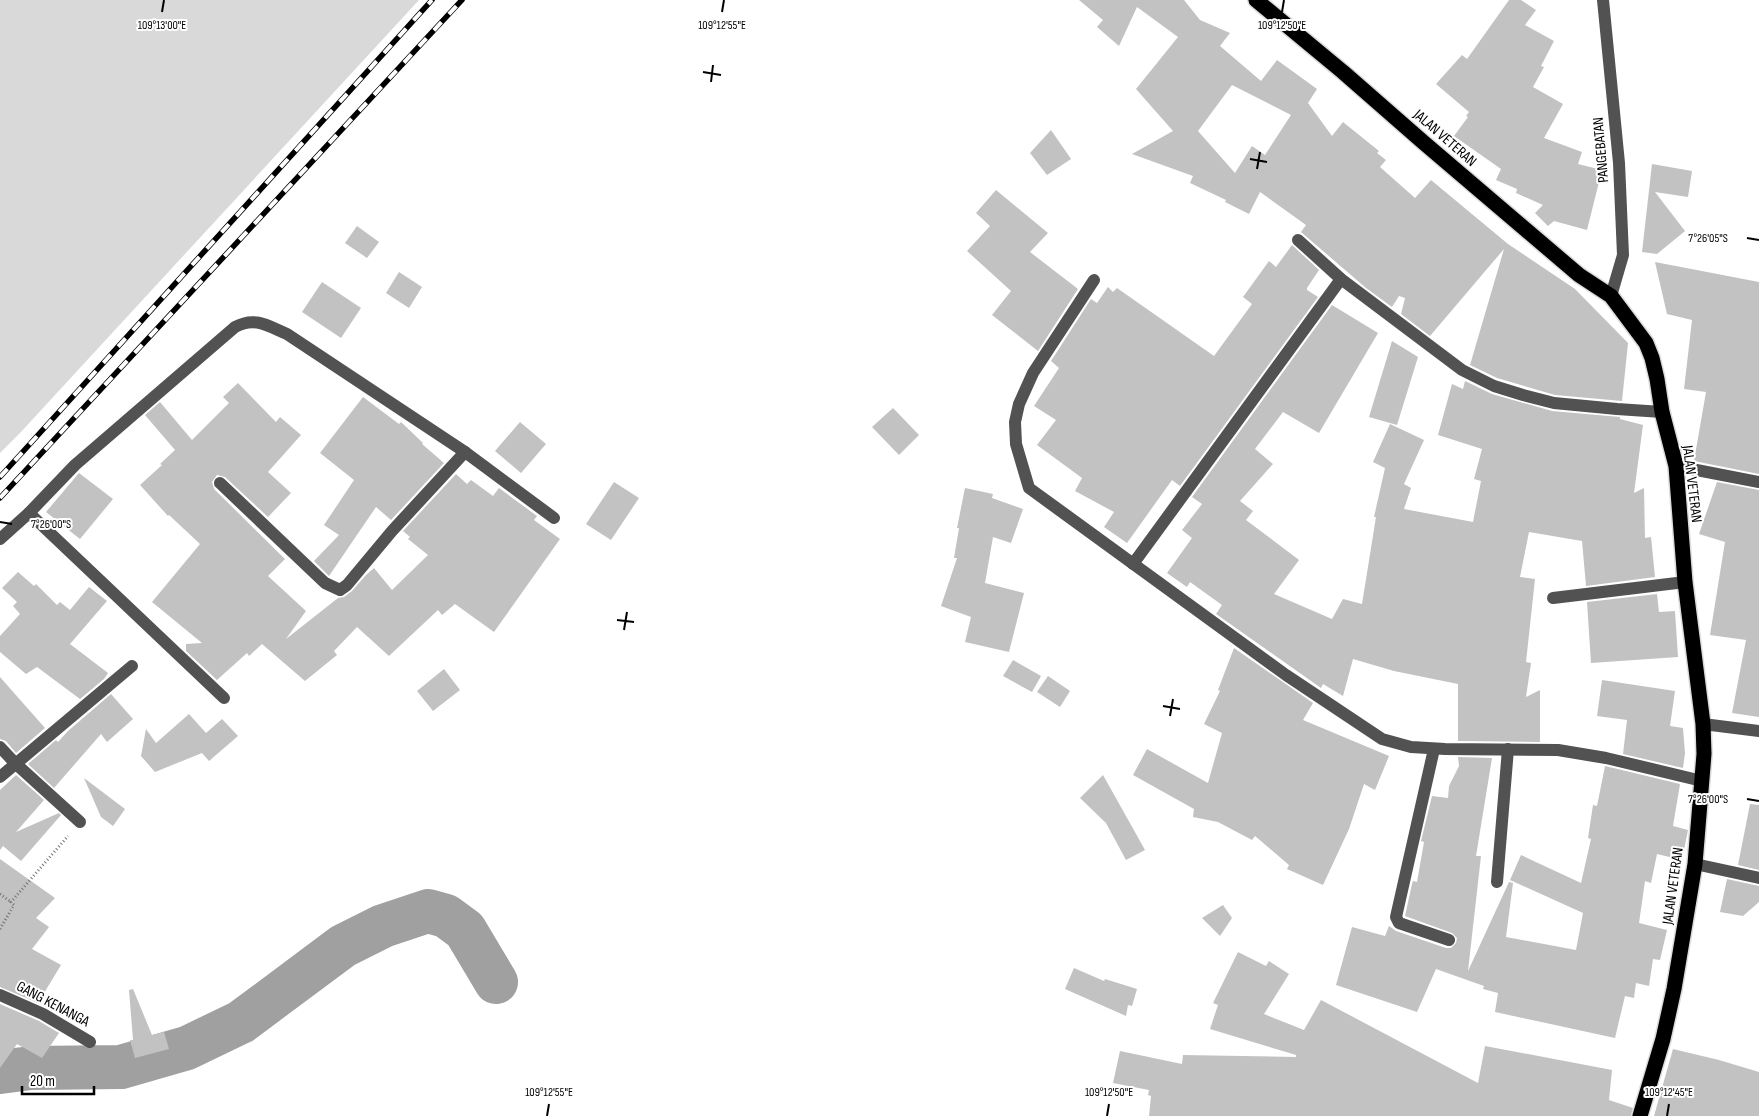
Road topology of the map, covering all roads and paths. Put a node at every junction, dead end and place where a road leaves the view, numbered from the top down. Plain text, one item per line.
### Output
1 (1256, 0) edge
2 (1604, 0) edge
3 (1298, 240) dead end
4 (1341, 279) junction
5 (1094, 280) dead end
6 (1611, 296) junction
7 (1662, 412) junction
8 (465, 452) junction
9 (1676, 466) junction
10 (1759, 482) edge
11 (220, 483) dead end
12 (29, 513) junction
13 (554, 518) dead end
14 (0, 539) edge
15 (1133, 564) junction
16 (1685, 582) junction
17 (1553, 598) dead end
18 (132, 666) dead end
19 (224, 698) dead end
20 (1703, 724) junction
21 (1759, 731) edge
22 (0, 747) edge
23 (1434, 749) junction
24 (1508, 749) junction
25 (16, 763) junction
26 (0, 777) edge
27 (1702, 780) junction
28 (80, 822) joint
29 (1695, 864) junction
30 (1759, 878) edge
31 (1497, 882) dead end
32 (0, 894) edge
33 (11, 902) junction
34 (0, 929) edge
35 (1449, 940) dead end
36 (0, 995) edge
37 (90, 1042) dead end
38 (1640, 1116) edge

1 - 6 highway, JALAN VETERAN
2 - 6 street, PANGEBATAN
3 - 4 street
4 - 7 street
4 - 15 street
5 - 15 street
6 - 7 highway, JALAN VETERAN
7 - 9 highway, JALAN VETERAN
8 - 11 street
8 - 12 street
8 - 13 street
9 - 10 street
9 - 16 highway, JALAN VETERAN
12 - 14 street
12 - 19 street
15 - 23 street
16 - 17 street
16 - 20 highway, JALAN VETERAN
18 - 25 street
20 - 21 street
20 - 27 highway, JALAN VETERAN
22 - 25 street
23 - 24 street
23 - 35 street
24 - 27 street
24 - 31 street
25 - 26 street
25 - 28 street
27 - 29 highway, JALAN VETERAN
28 - 33 path
29 - 30 street
29 - 38 highway, JALAN VETERAN
32 - 33 path
33 - 34 path
36 - 37 street, GANG KENANGA

